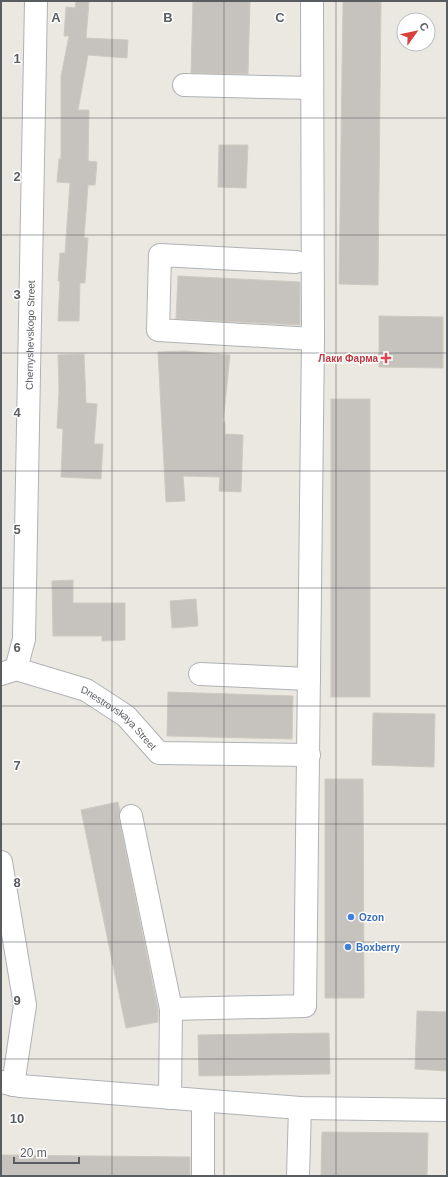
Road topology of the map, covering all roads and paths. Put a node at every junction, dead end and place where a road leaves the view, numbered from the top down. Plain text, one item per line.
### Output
1 (36, 1) edge
2 (312, 1) edge
3 (184, 85) dead end
4 (312, 88) junction
5 (296, 262) dead end
6 (313, 339) junction
7 (8, 672) edge
8 (200, 674) dead end
9 (309, 679) junction
10 (309, 755) junction
11 (131, 816) dead end
12 (1, 862) edge
13 (171, 1009) junction
14 (7, 1084) edge
15 (170, 1098) junction
16 (202, 1101) junction
17 (300, 1108) junction
18 (447, 1110) edge
19 (202, 1176) edge
20 (298, 1176) edge

1 - 7 street, Chernyshevskogo Street
2 - 4 street
3 - 4 street
4 - 6 street
5 - 6 street
6 - 9 street
7 - 10 street, Dnestrovskaya Street
8 - 9 street
9 - 10 street
10 - 13 street
11 - 13 street
12 - 14 street
13 - 15 street
14 - 15 street
15 - 16 street
16 - 17 street
16 - 19 street
17 - 18 street
17 - 20 street

